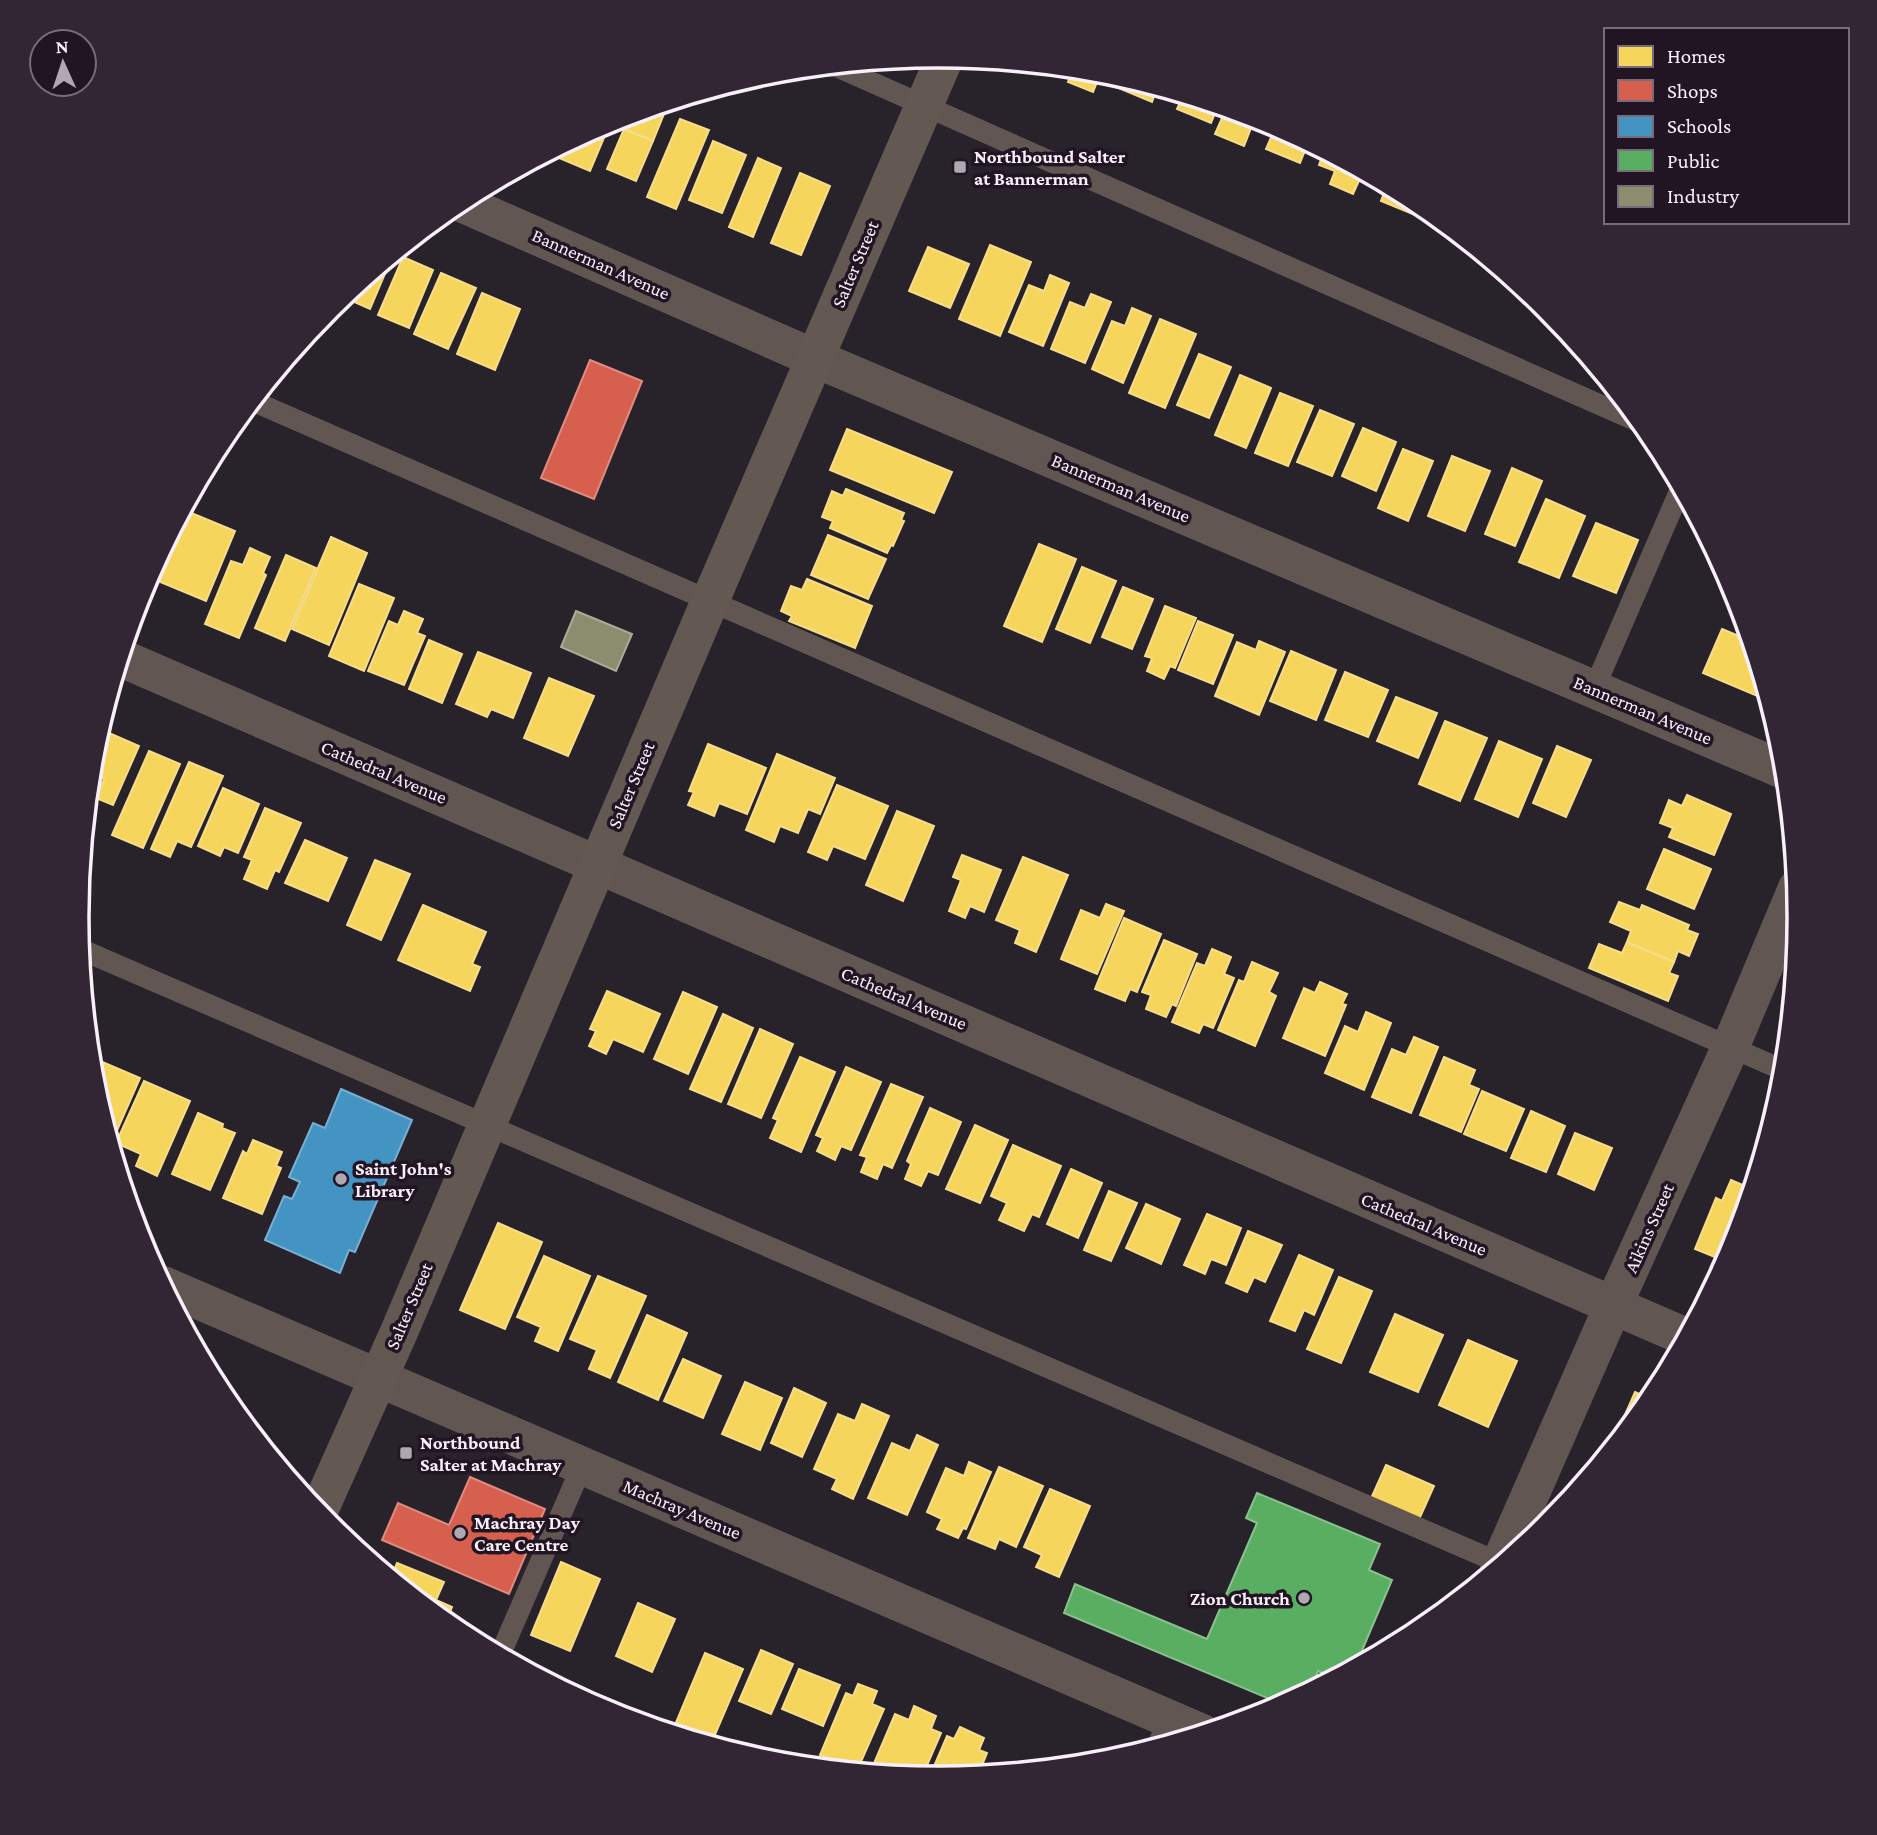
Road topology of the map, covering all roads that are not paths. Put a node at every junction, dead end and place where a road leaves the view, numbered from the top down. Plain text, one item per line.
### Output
1 (940, 68) edge
2 (852, 73) edge
3 (924, 104) junction
4 (472, 208) edge
5 (814, 358) junction
6 (262, 405) edge
7 (1621, 414) edge
8 (1677, 498) edge
9 (710, 601) junction
10 (129, 661) edge
11 (1594, 689) junction
12 (1773, 766) edge
13 (597, 864) junction
14 (1788, 910) edge
15 (90, 953) edge
16 (1730, 1048) junction
17 (1774, 1066) edge
18 (488, 1123) junction
19 (176, 1291) edge
20 (1613, 1306) junction
21 (1678, 1334) edge
22 (378, 1377) junction
23 (582, 1466) junction
24 (323, 1502) edge
25 (1510, 1545) edge
26 (1492, 1561) edge
27 (504, 1647) edge
28 (1176, 1733) edge

1 - 3 main road, Salter Street
2 - 3 lane
3 - 5 main road, Salter Street
3 - 7 lane
4 - 5 street, Bannerman Avenue
5 - 9 main road, Salter Street
5 - 11 street, Bannerman Avenue
6 - 9 lane
8 - 11 lane
9 - 13 main road, Salter Street
9 - 16 lane
10 - 13 street, Cathedral Avenue
11 - 12 street, Bannerman Avenue
13 - 18 main road, Salter Street
13 - 20 street, Cathedral Avenue
14 - 16 street, Aikins Street
15 - 18 lane
16 - 17 lane
16 - 20 street, Aikins Street
18 - 22 main road, Salter Street
18 - 26 lane
19 - 22 street, Machray Avenue
20 - 21 street, Cathedral Avenue
20 - 25 street, Aikins Street
22 - 23 street, Machray Avenue
22 - 24 main road, Salter Street
23 - 27 lane
23 - 28 street, Machray Avenue

